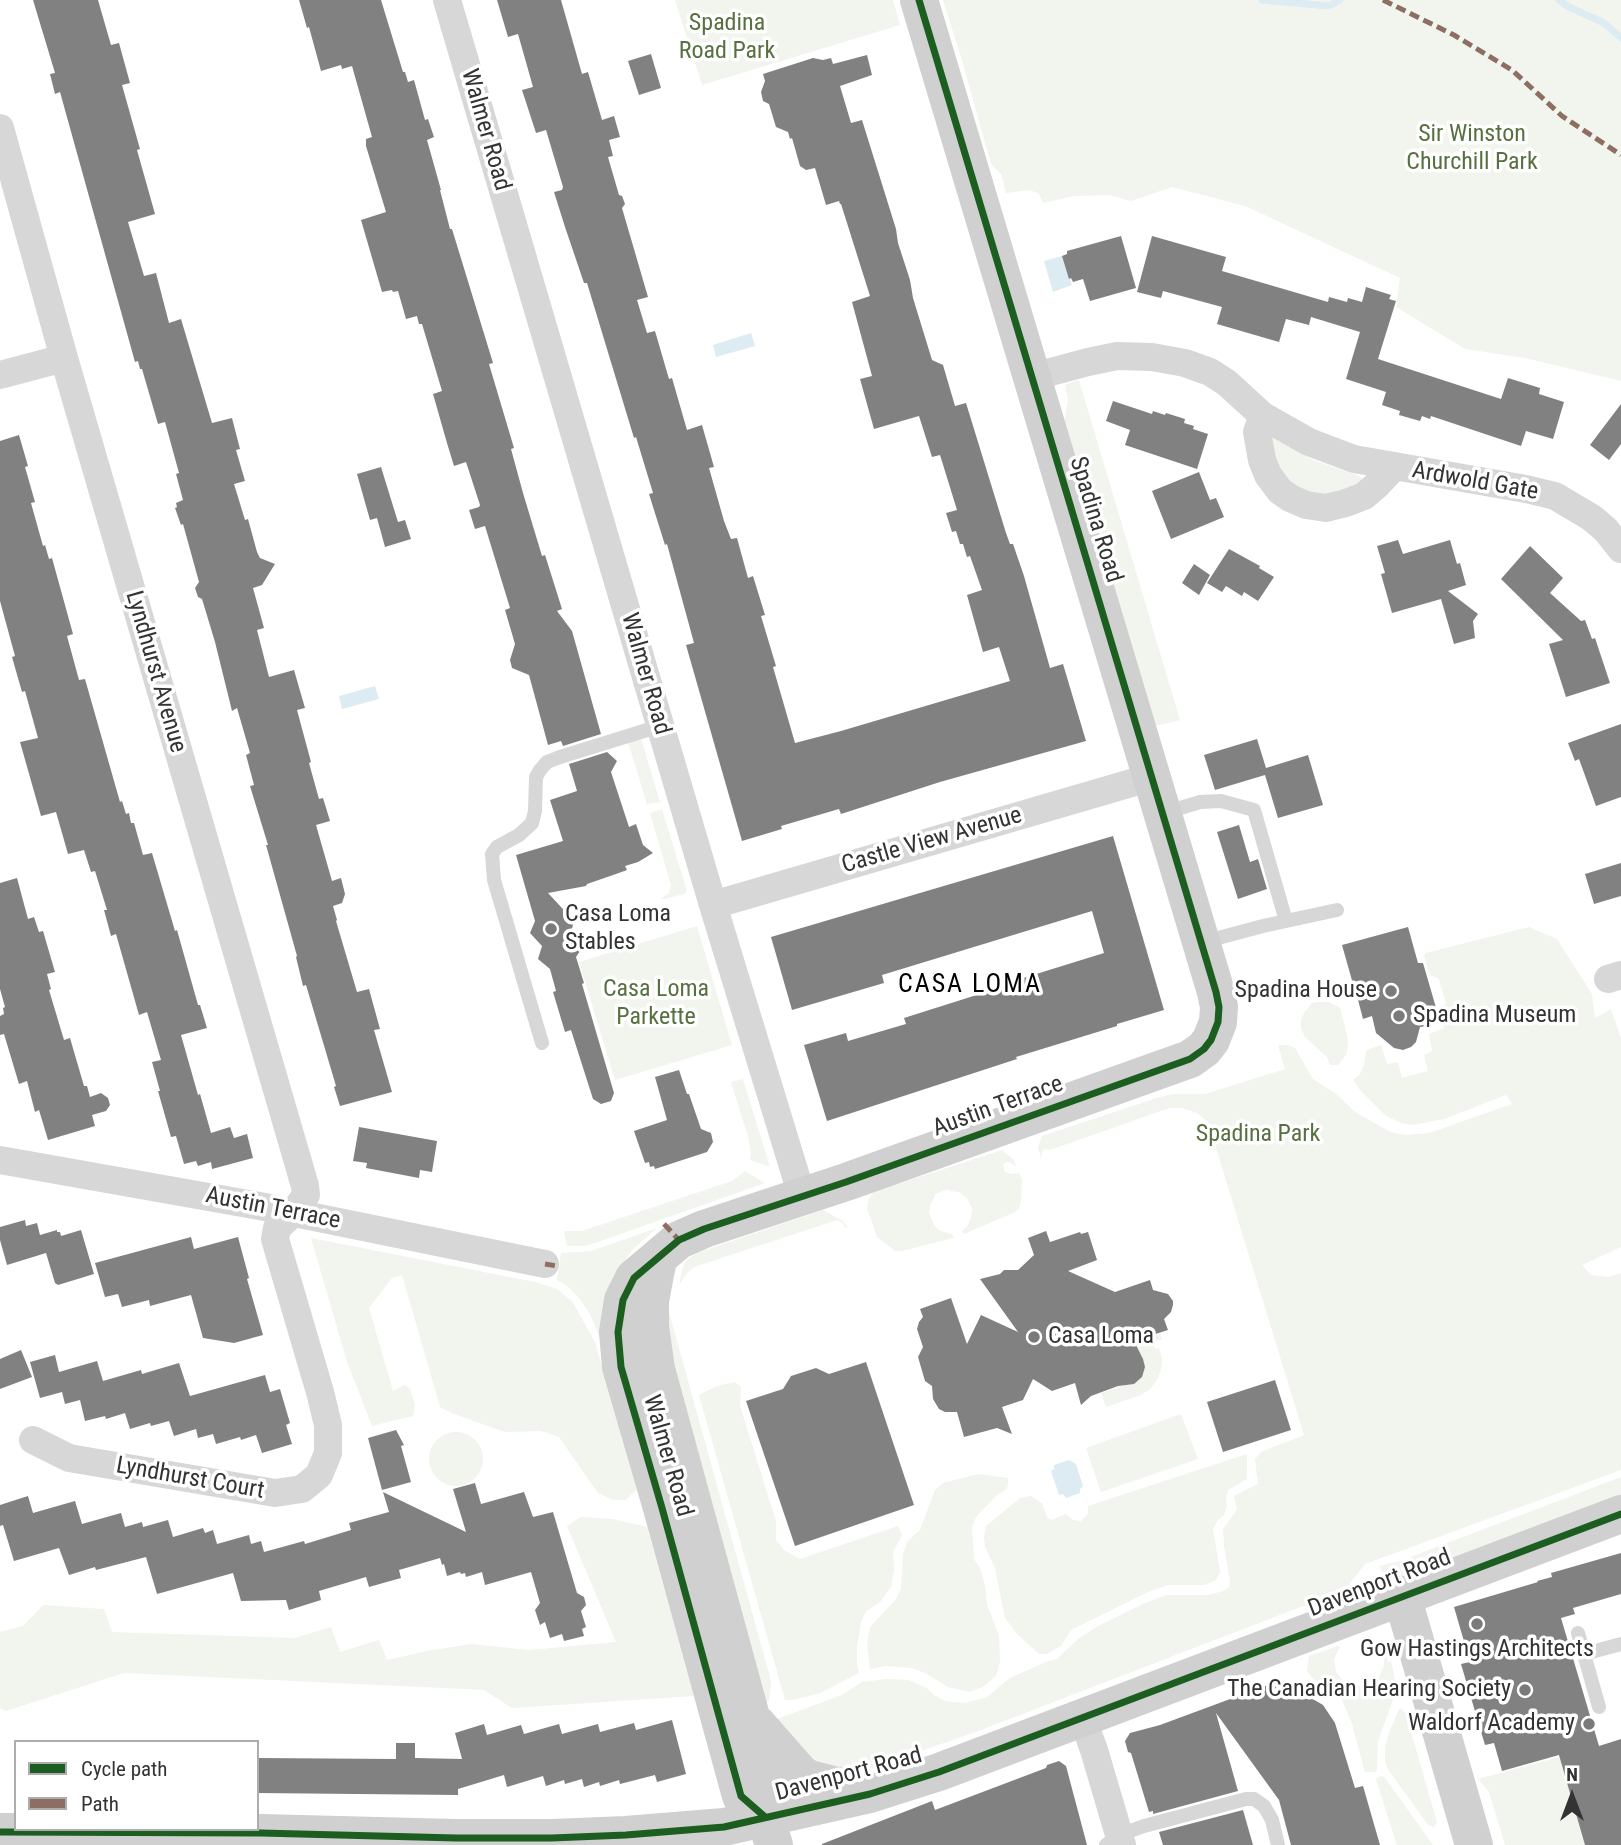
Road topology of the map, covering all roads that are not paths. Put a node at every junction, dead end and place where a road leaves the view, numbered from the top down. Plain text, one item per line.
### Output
1 (447, 0) edge
2 (919, 0) edge
3 (0, 128) edge
4 (64, 358) junction
5 (0, 375) edge
6 (1032, 377) junction
7 (1263, 416) junction
8 (1394, 467) junction
9 (1621, 549) edge
10 (660, 726) junction
11 (1152, 777) junction
12 (1163, 813) junction
13 (713, 905) junction
14 (1337, 911) dead end
15 (1286, 921) junction
16 (1201, 943) junction
17 (542, 1043) dead end
18 (1204, 1049) joint
19 (0, 1160) edge
20 (802, 1196) junction
21 (294, 1212) junction
22 (658, 1258) junction
23 (545, 1264) dead end
24 (33, 1440) dead end
25 (1621, 1514) edge
26 (1402, 1596) junction
27 (1578, 1633) dead end
28 (1621, 1644) edge
29 (1584, 1654) junction
30 (1600, 1707) dead end
31 (1082, 1717) junction
32 (751, 1718) junction
33 (870, 1794) junction
34 (769, 1831) edge
35 (0, 1832) edge
36 (261, 1839) edge
37 (1116, 1842) edge
38 (1278, 1845) edge
39 (1474, 1845) edge

1 - 10 street, Walmer Road
2 - 6 street, Spadina Road
3 - 4 street, Lyndhurst Avenue
4 - 5 street
4 - 21 street, Lyndhurst Avenue
6 - 7 street, Ardwold Gate
6 - 11 street, Spadina Road
7 - 8 street, Ardwold Gate
7 - 8 street, Ardwold Gate
8 - 9 street, Ardwold Gate
10 - 13 street, Walmer Road
10 - 17 lane
11 - 12 street, Spadina Road
11 - 13 street, Castle View Avenue
12 - 15 lane
12 - 16 street, Spadina Road
13 - 20 street, Walmer Road
14 - 15 lane
15 - 16 lane
16 - 18 street, Spadina Road
18 - 20 street, Austin Terrace
19 - 21 street, Austin Terrace
20 - 22 street, Walmer Road
21 - 23 street, Austin Terrace
21 - 24 street, Lyndhurst Court
22 - 32 street, Walmer Road
22 - 34 street, Walmer Road
25 - 26 street, Davenport Road
26 - 31 street, Davenport Road
26 - 39 street
27 - 29 lane
28 - 29 lane
29 - 30 lane
31 - 33 street, Davenport Road
31 - 37 street
32 - 33 street
32 - 34 street, Walmer Road
33 - 34 street, Davenport Road
34 - 36 street, Davenport Road
35 - 36 street, Davenport Road
37 - 38 lane

